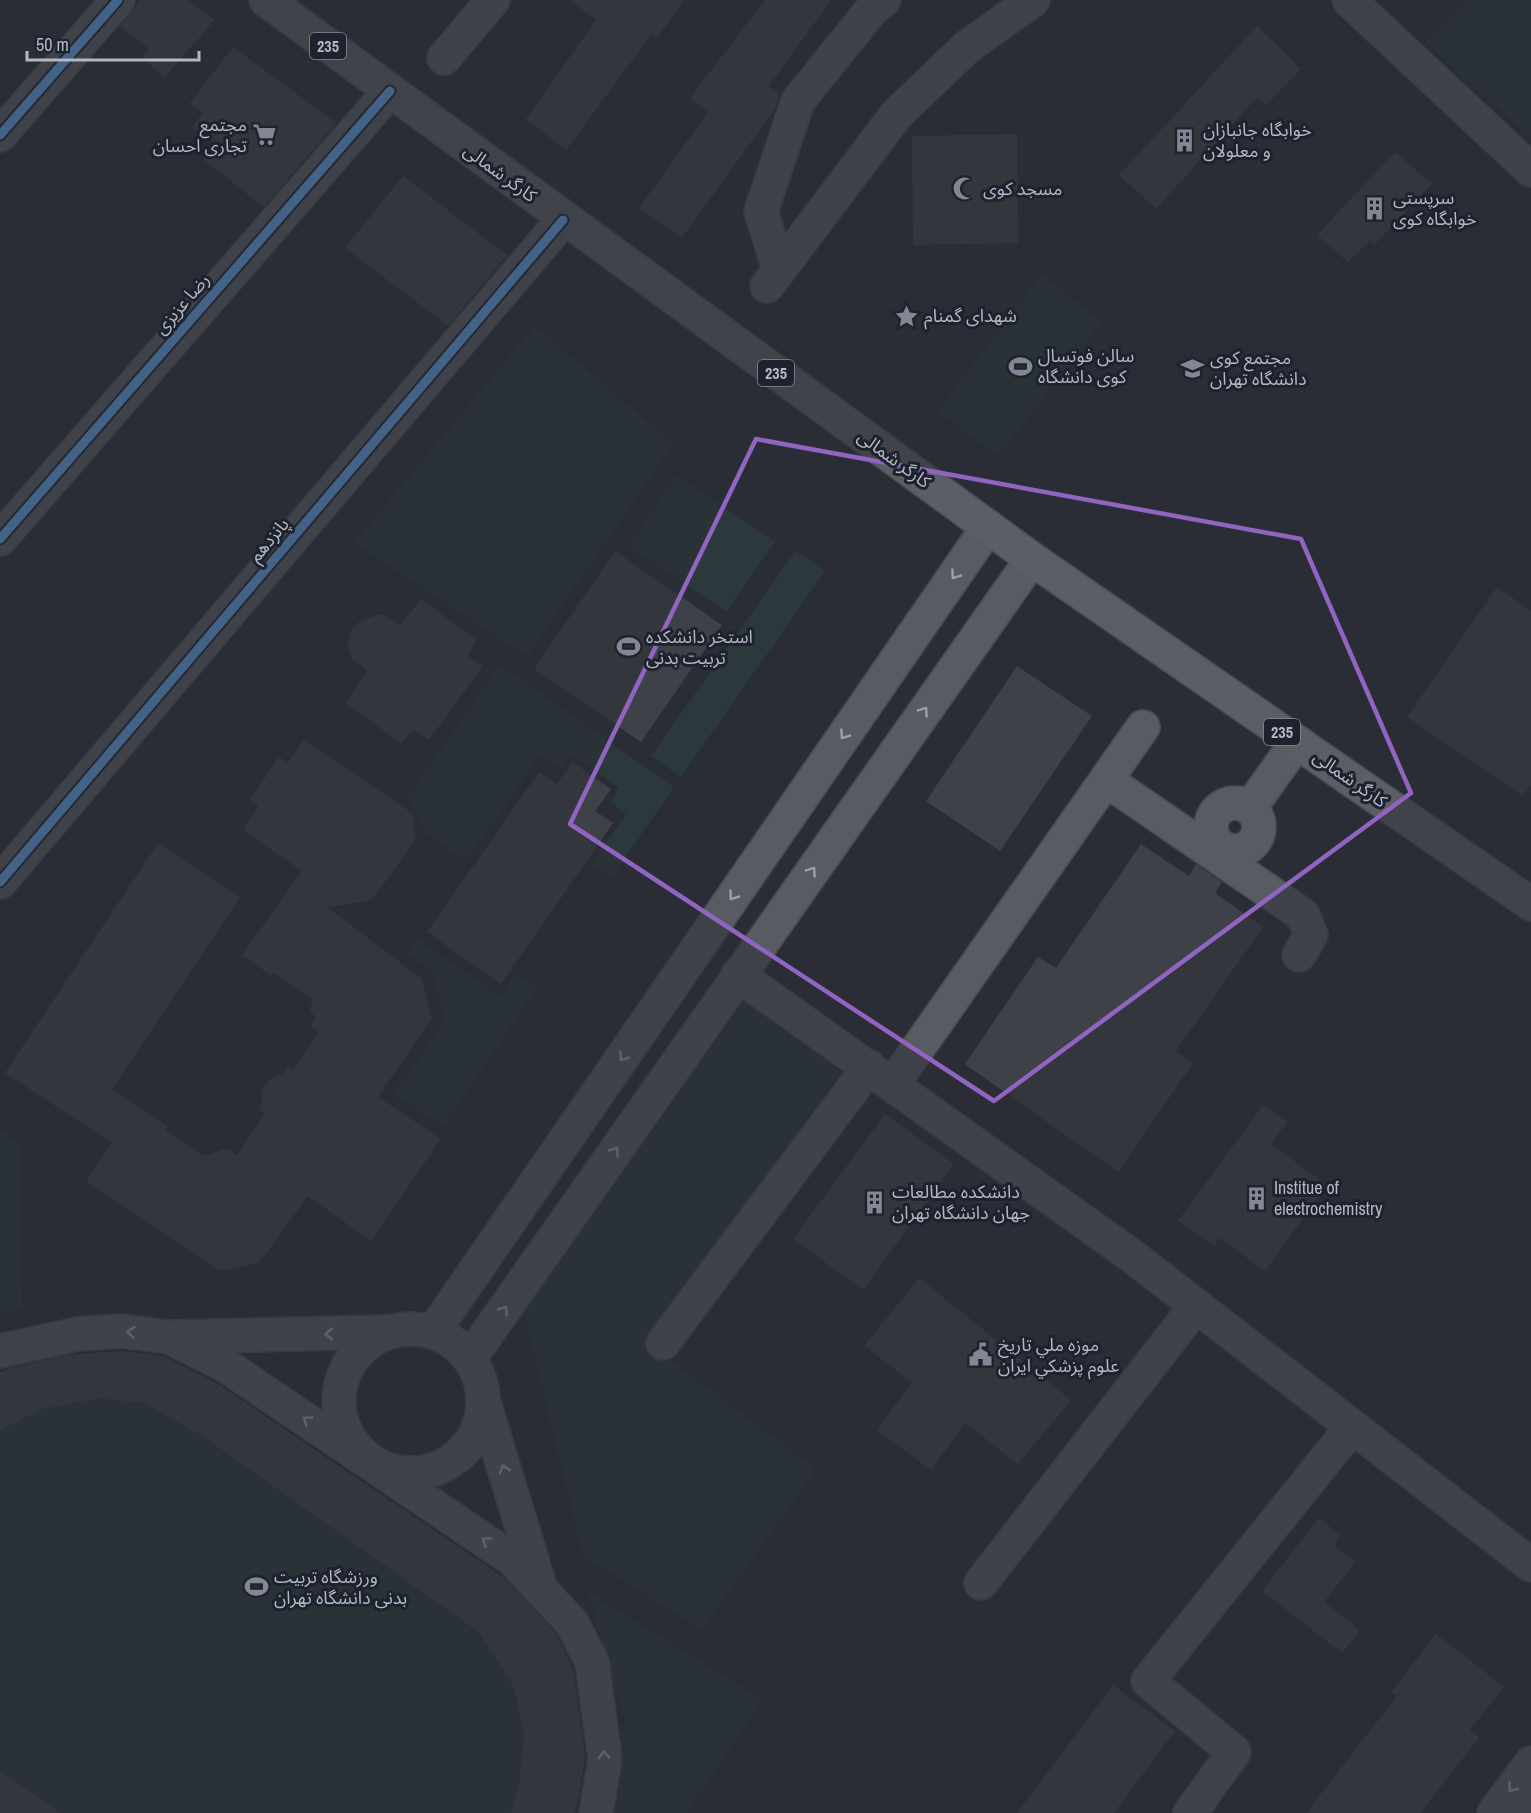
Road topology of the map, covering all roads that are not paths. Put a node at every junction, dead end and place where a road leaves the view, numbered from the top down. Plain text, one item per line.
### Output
1 (118, 0) edge
2 (266, 0) edge
3 (493, 0) edge
4 (884, 0) edge
5 (1033, 0) edge
6 (1349, 0) edge
7 (444, 58) dead end
8 (390, 92) junction
9 (0, 135) edge
10 (1531, 170) edge
11 (564, 220) junction
12 (988, 527) junction
13 (0, 539) edge
14 (1032, 559) junction
15 (1143, 727) dead end
16 (1297, 742) junction
17 (825, 763) junction
18 (1106, 780) junction
19 (867, 792) junction
20 (1219, 852) junction
21 (0, 882) edge
22 (1531, 904) edge
23 (1299, 955) dead end
24 (738, 975) junction
25 (661, 1001) junction
26 (699, 1031) junction
27 (881, 1076) junction
28 (1196, 1306) junction
29 (387, 1332) junction
30 (433, 1332) junction
31 (169, 1337) junction
32 (663, 1343) dead end
33 (0, 1351) edge
34 (470, 1358) junction
35 (484, 1403) junction
36 (1352, 1427) junction
37 (374, 1464) junction
38 (1531, 1565) edge
39 (981, 1582) dead end
40 (539, 1585) junction
41 (1531, 1763) edge
42 (1531, 1807) edge
43 (596, 1813) edge
44 (1190, 1813) edge
45 (1494, 1813) edge
46 (1526, 1813) edge

1 - 9 street
2 - 8 main road, کارگر شمالی / 235
3 - 7 street
4 - 5 street
6 - 10 street
8 - 11 main road, کارگر شمالی / 235
8 - 13 street, رضا عزیزی
11 - 12 main road, کارگر شمالی / 235
11 - 21 street, پانزدهم
12 - 14 main road, کارگر شمالی / 235
12 -> 17 street
14 - 16 main road, کارگر شمالی / 235
19 -> 14 street
15 - 18 street
16 - 20 street
16 - 22 main road, کارگر شمالی / 235
17 - 19 street
17 -> 25 street
18 - 20 street
18 - 27 street
24 -> 19 street
20 - 23 street
24 - 26 street
24 - 27 street
25 - 26 street
25 -> 30 street
34 -> 26 street
27 - 28 street
27 - 32 street
28 - 36 street
28 - 39 street
29 - 30 street
29 -> 31 street
29 - 37 street
30 - 34 street
31 -> 33 street
37 -> 31 street
34 - 35 street
35 - 37 street
40 -> 35 street
36 - 38 street
36 - 44 street
40 -> 37 street
43 -> 40 street
41 -> 45 street
42 - 46 street

